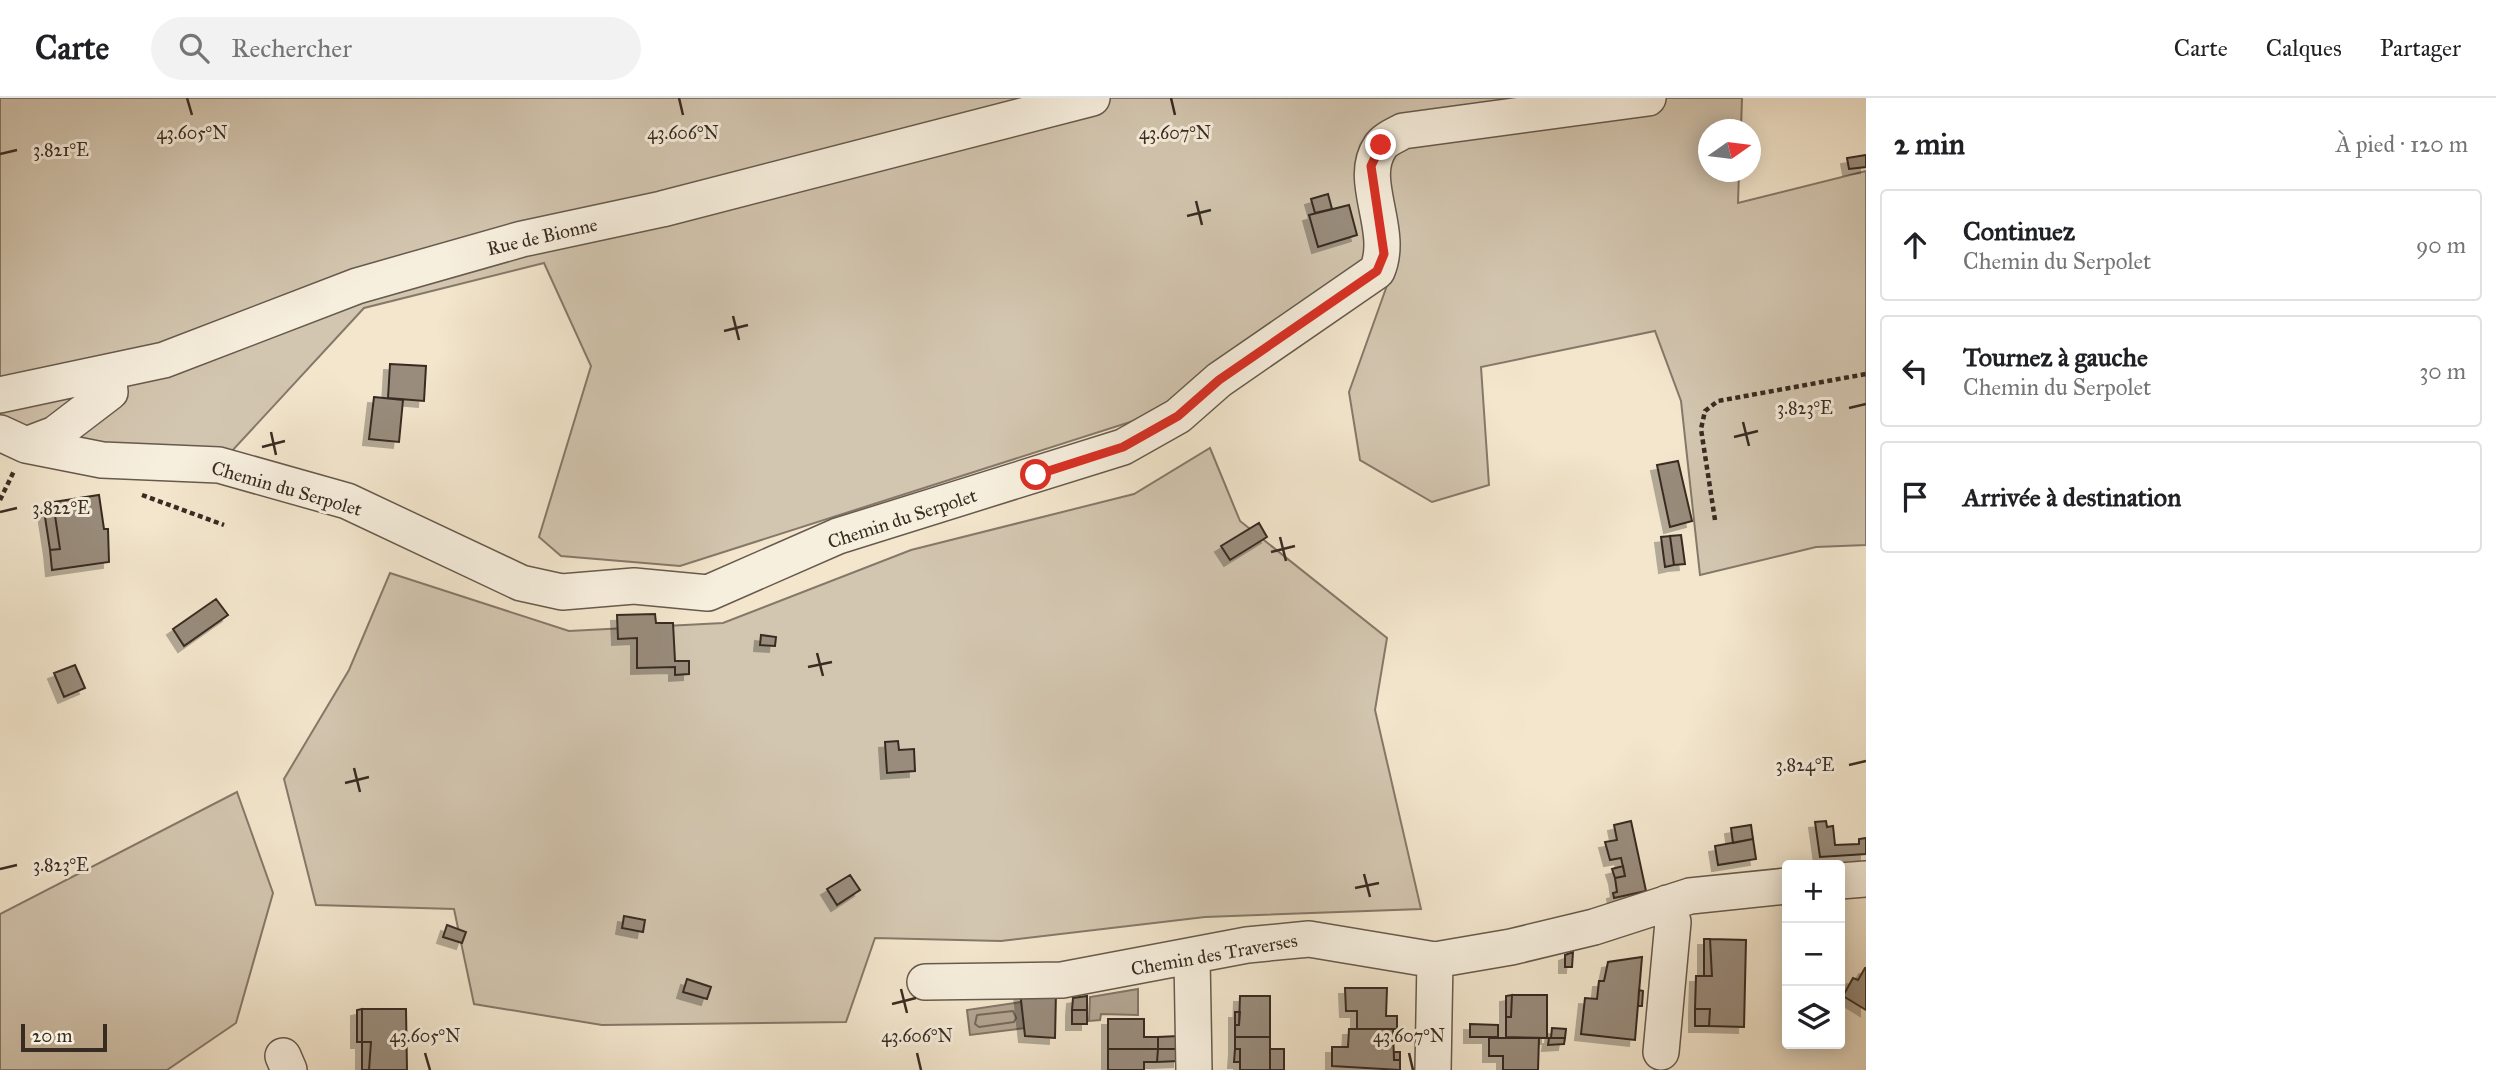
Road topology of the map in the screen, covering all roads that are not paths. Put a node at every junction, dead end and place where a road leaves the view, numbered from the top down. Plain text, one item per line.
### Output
1 (1092, 98) edge
2 (1648, 98) edge
3 (108, 372) junction
4 (0, 395) edge
5 (13, 439) edge
6 (1866, 879) edge
7 (1845, 881) edge
8 (1782, 886) edge
9 (1667, 903) junction
10 (1192, 957) junction
11 (1435, 960) junction
12 (925, 982) dead end
13 (1661, 1052) dead end
14 (1194, 1070) edge
15 (1433, 1070) edge

1 - 3 street, Rue de Bionne
2 - 5 street, Chemin du Serpolet
3 - 4 street, Rue de Bionne
3 - 5 street
6 - 7 street
8 - 9 street, Chemin des Traverses
9 - 11 street, Chemin des Traverses
9 - 13 street
10 - 11 street, Chemin des Traverses
10 - 12 street, Chemin des Traverses
10 - 14 street
11 - 15 street

